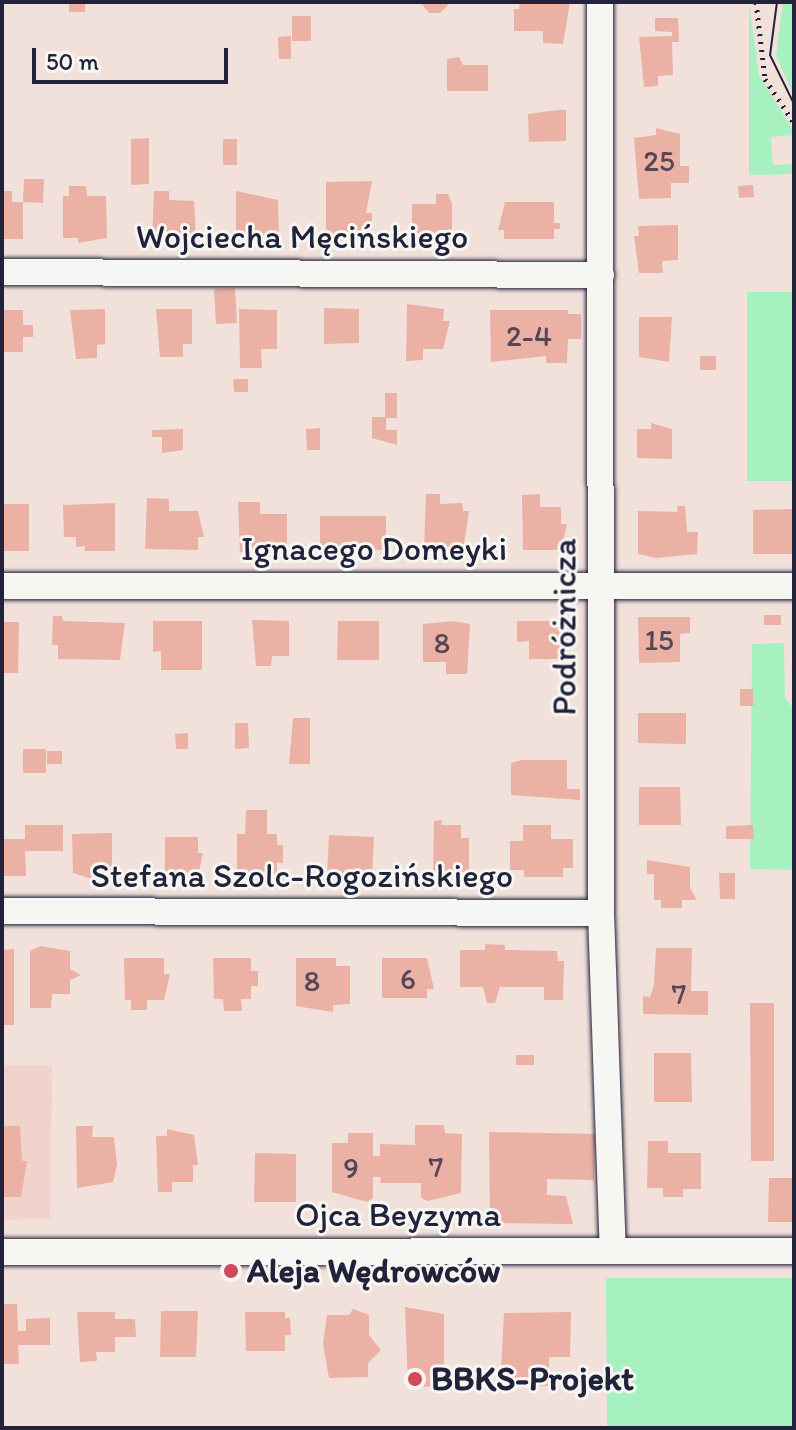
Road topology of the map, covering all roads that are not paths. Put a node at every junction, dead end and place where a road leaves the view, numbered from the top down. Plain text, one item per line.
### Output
1 (600, 2) edge
2 (2, 272) edge
3 (601, 275) junction
4 (599, 585) junction
5 (2, 586) edge
6 (794, 586) edge
7 (2, 911) edge
8 (601, 913) junction
9 (613, 1251) junction
10 (794, 1251) edge
11 (2, 1252) edge

1 - 3 street, Podróżnicza
2 - 3 street, Wojciecha Męcińskiego
3 - 4 street, Podróżnicza
4 - 5 street, Ignacego Domeyki
4 - 6 street, Ignacego Domeyki
4 - 8 street, Podróżnicza
7 - 8 street, Stefana Szolc-Rogozińskiego
8 - 9 street, Podróżnicza
9 - 10 street, Ojca Beyzyma
9 - 11 street, Ojca Beyzyma

